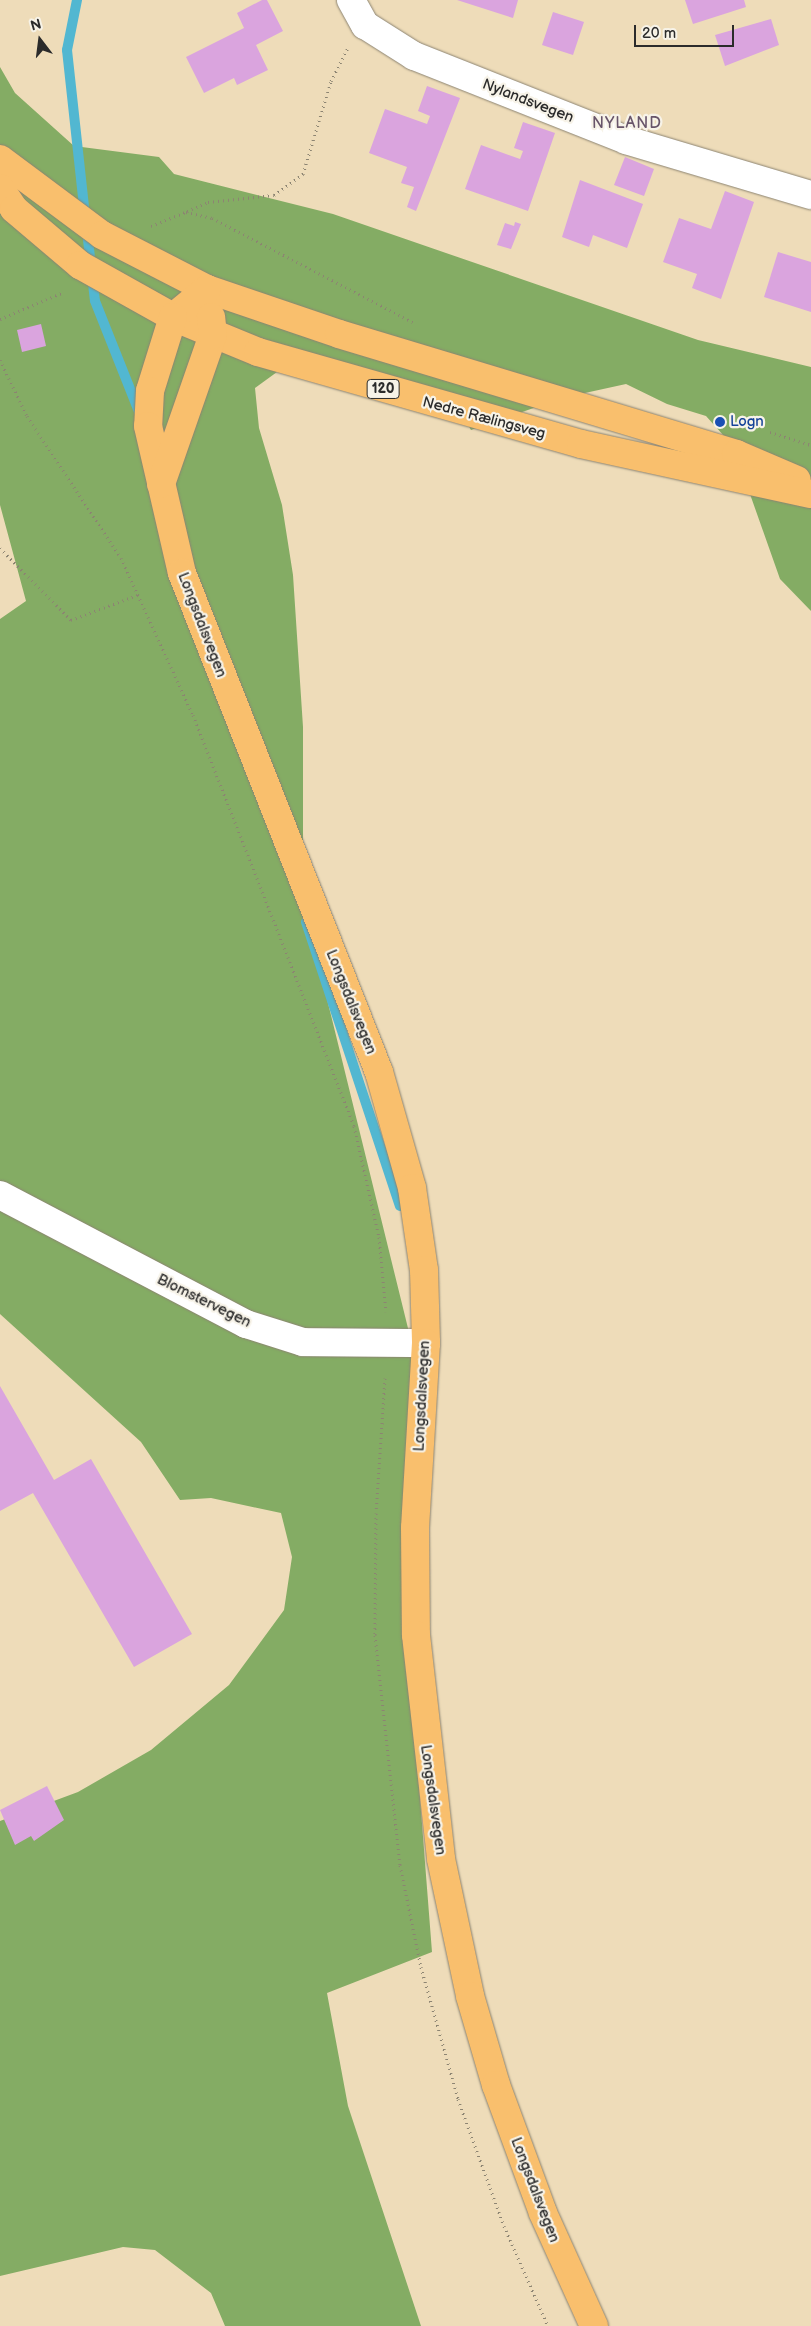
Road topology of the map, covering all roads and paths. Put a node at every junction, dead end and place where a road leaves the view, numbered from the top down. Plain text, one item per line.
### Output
1 (351, 0) edge
2 (365, 25) junction
3 (0, 159) edge
4 (0, 188) edge
5 (811, 195) edge
6 (186, 212) junction
7 (142, 232) dead end
8 (68, 288) dead end
9 (207, 289) junction
10 (173, 317) junction
11 (0, 319) edge
12 (420, 324) dead end
13 (213, 335) junction
14 (0, 360) edge
15 (765, 430) dead end
16 (811, 445) edge
17 (161, 484) junction
18 (811, 485) edge
19 (811, 494) edge
20 (0, 548) edge
21 (140, 594) junction
22 (0, 1195) edge
23 (386, 1313) dead end
24 (426, 1343) junction
25 (594, 2326) edge

1 - 2 street, Nylandsvegen
2 - 5 street, Nylandsvegen
2 - 6 path
3 - 9 main road
4 - 10 main road, Nedre Rælingsveg / 120
6 - 7 path
6 - 12 path
8 - 11 path
9 - 10 main road
9 - 13 main road
9 - 18 main road
10 - 13 main road, Nedre Rælingsveg / 120
10 - 17 main road, Longsdalsvegen
13 - 17 main road
13 - 19 main road, Nedre Rælingsveg / 120
14 - 21 path
15 - 16 path
17 - 24 main road, Longsdalsvegen
20 - 21 path
21 - 23 path
22 - 24 street, Blomstervegen
24 - 25 main road, Longsdalsvegen

